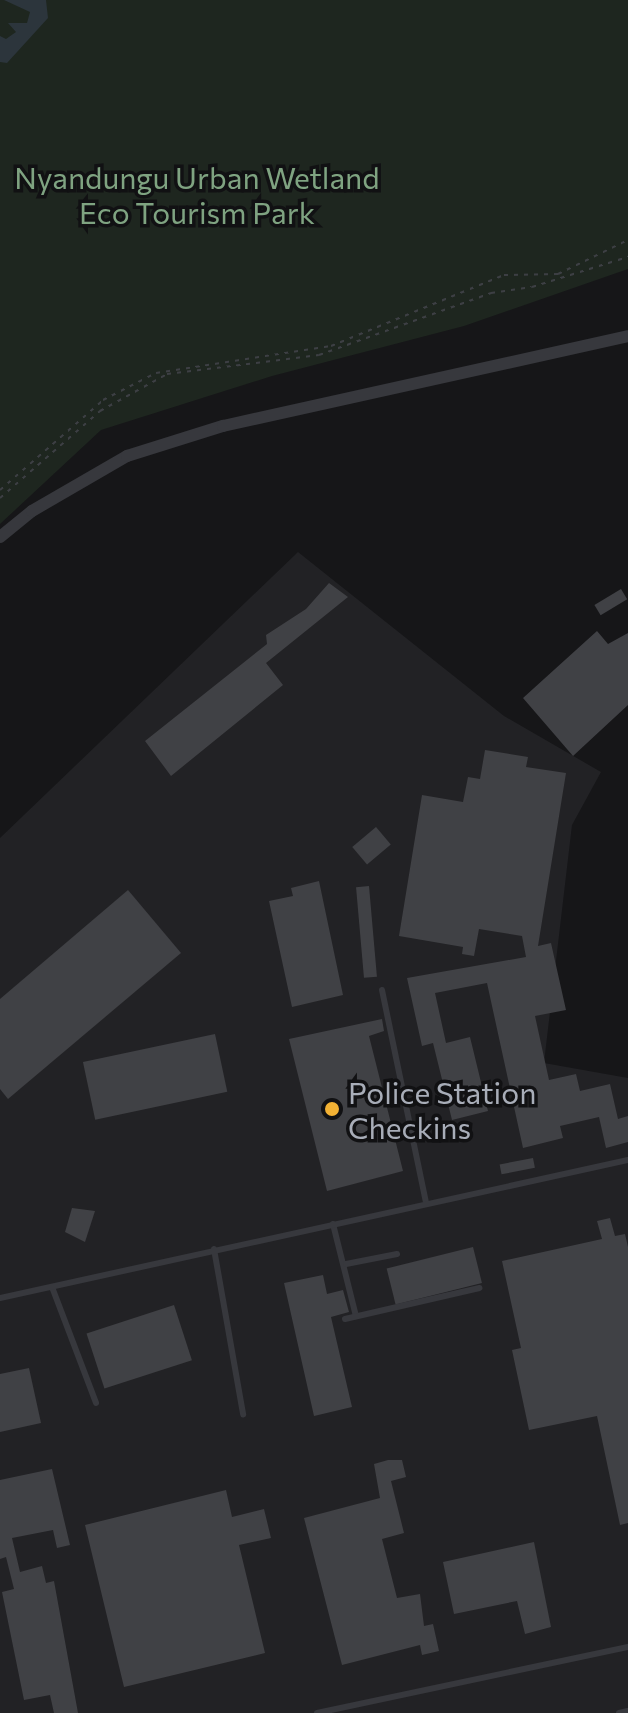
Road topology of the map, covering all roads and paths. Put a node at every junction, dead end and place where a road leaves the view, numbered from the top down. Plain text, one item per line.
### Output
1 (628, 240) edge
2 (628, 257) edge
3 (628, 336) edge
4 (0, 490) edge
5 (0, 498) edge
6 (0, 537) edge
7 (382, 990) dead end
8 (628, 1160) edge
9 (426, 1203) junction
10 (333, 1224) junction
11 (214, 1249) junction
12 (397, 1254) dead end
13 (346, 1264) junction
14 (52, 1287) junction
15 (479, 1288) dead end
16 (0, 1298) edge
17 (356, 1316) junction
18 (345, 1319) dead end
19 (96, 1403) dead end
20 (243, 1414) dead end
21 (628, 1647) edge
22 (628, 1711) edge
23 (317, 1713) edge
24 (619, 1713) edge

1 - 4 path
2 - 5 path
3 - 6 street
7 - 9 lane
8 - 9 lane
9 - 10 lane
10 - 11 lane
10 - 13 lane
11 - 14 lane
11 - 20 lane
12 - 13 lane
13 - 17 lane
14 - 16 lane
14 - 19 lane
15 - 17 lane
17 - 18 lane
21 - 23 lane
22 - 24 lane

